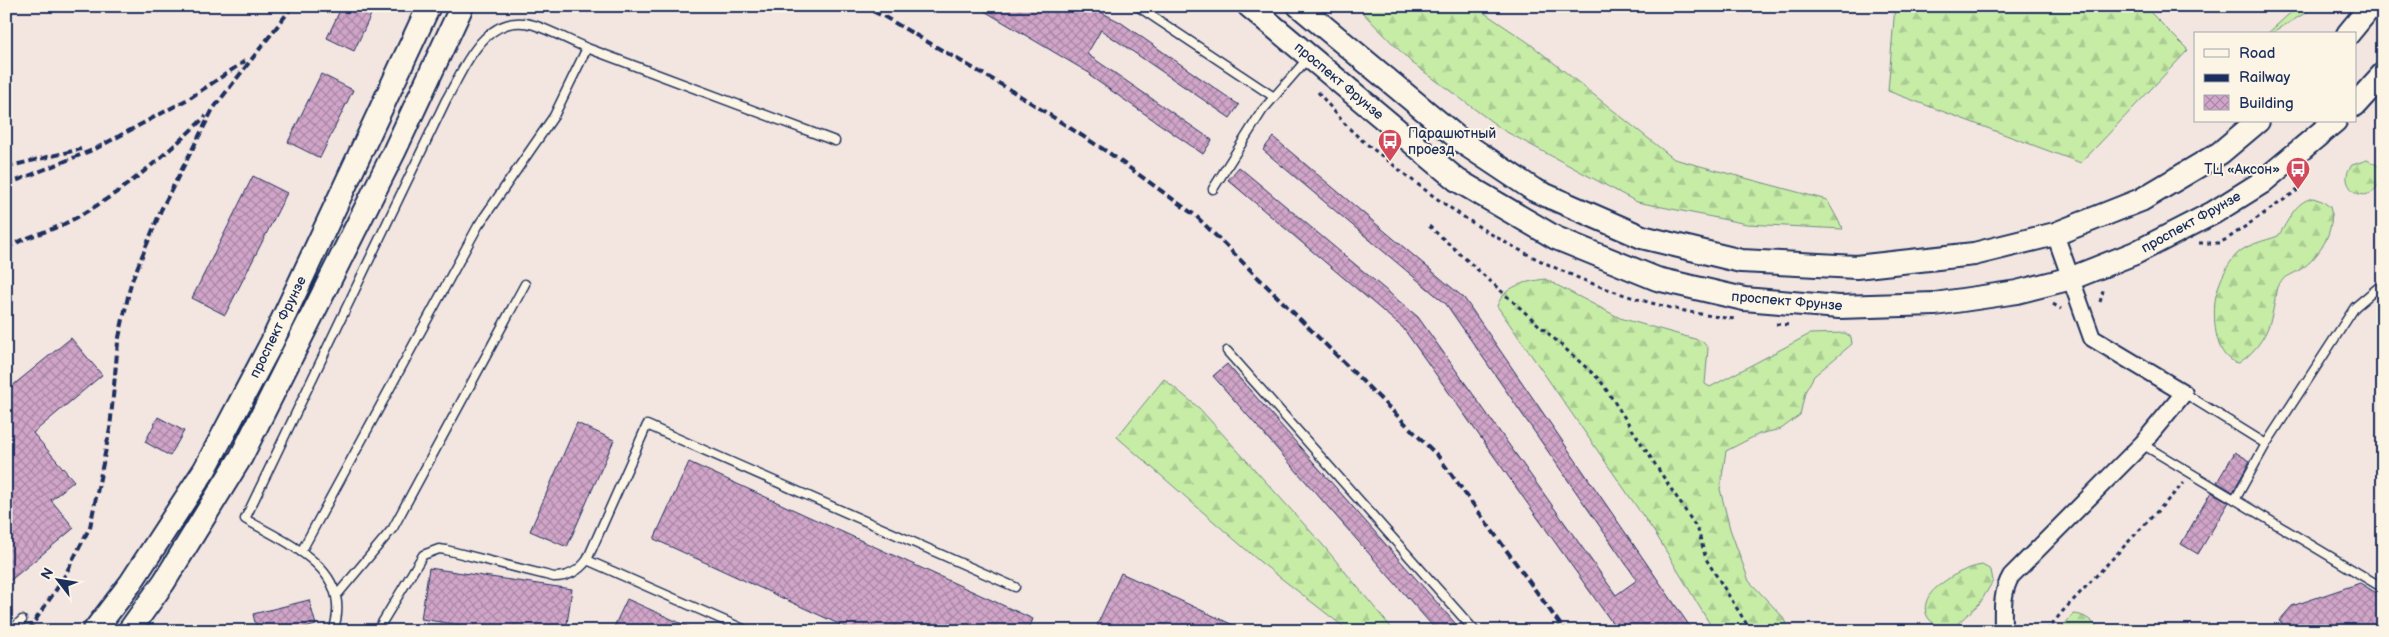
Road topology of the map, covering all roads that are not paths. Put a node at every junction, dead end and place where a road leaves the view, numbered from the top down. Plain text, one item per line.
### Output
1 (429, 6) edge
2 (462, 6) edge
3 (1137, 6) edge
4 (1249, 6) edge
5 (1299, 6) edge
6 (2371, 6) edge
7 (2350, 32) edge
8 (587, 48) junction
9 (1310, 56) junction
10 (2383, 74) edge
11 (1274, 97) junction
12 (2356, 103) edge
13 (2257, 122) edge
14 (2334, 122) edge
15 (836, 141) dead end
16 (1213, 189) dead end
17 (2054, 234) junction
18 (2072, 278) junction
19 (525, 284) dead end
20 (2383, 286) edge
21 (1227, 350) dead end
22 (2184, 393) junction
23 (2142, 444) junction
24 (2266, 444) junction
25 (2236, 498) junction
26 (301, 552) junction
27 (586, 560) junction
28 (1015, 587) dead end
29 (2383, 588) edge
30 (337, 595) junction
31 (22, 620) dead end
32 (10, 631) edge
33 (94, 631) edge
34 (129, 631) edge
35 (333, 631) edge
36 (377, 631) edge
37 (748, 631) edge
38 (1474, 631) edge
39 (2003, 631) edge

1 - 33 main road, проспект Фрунзе
2 - 34 main road, проспект Фрунзе
3 - 11 lane
4 - 9 main road, проспект Фрунзе
5 - 17 main road
6 - 7 main road
8 - 15 lane
8 - 26 lane
8 - 26 lane
9 - 11 lane
9 - 18 main road, проспект Фрунзе
10 - 12 main road
11 - 16 lane
13 - 17 main road
14 - 18 main road, проспект Фрунзе
17 - 18 street
18 - 22 street
19 - 30 lane
20 - 24 lane
21 - 38 lane
22 - 23 street
22 - 24 lane
23 - 25 lane
23 - 39 street
24 - 25 lane
25 - 29 lane
26 - 30 lane
27 - 28 lane
27 - 36 lane
27 - 37 lane
30 - 35 lane
31 - 32 lane

